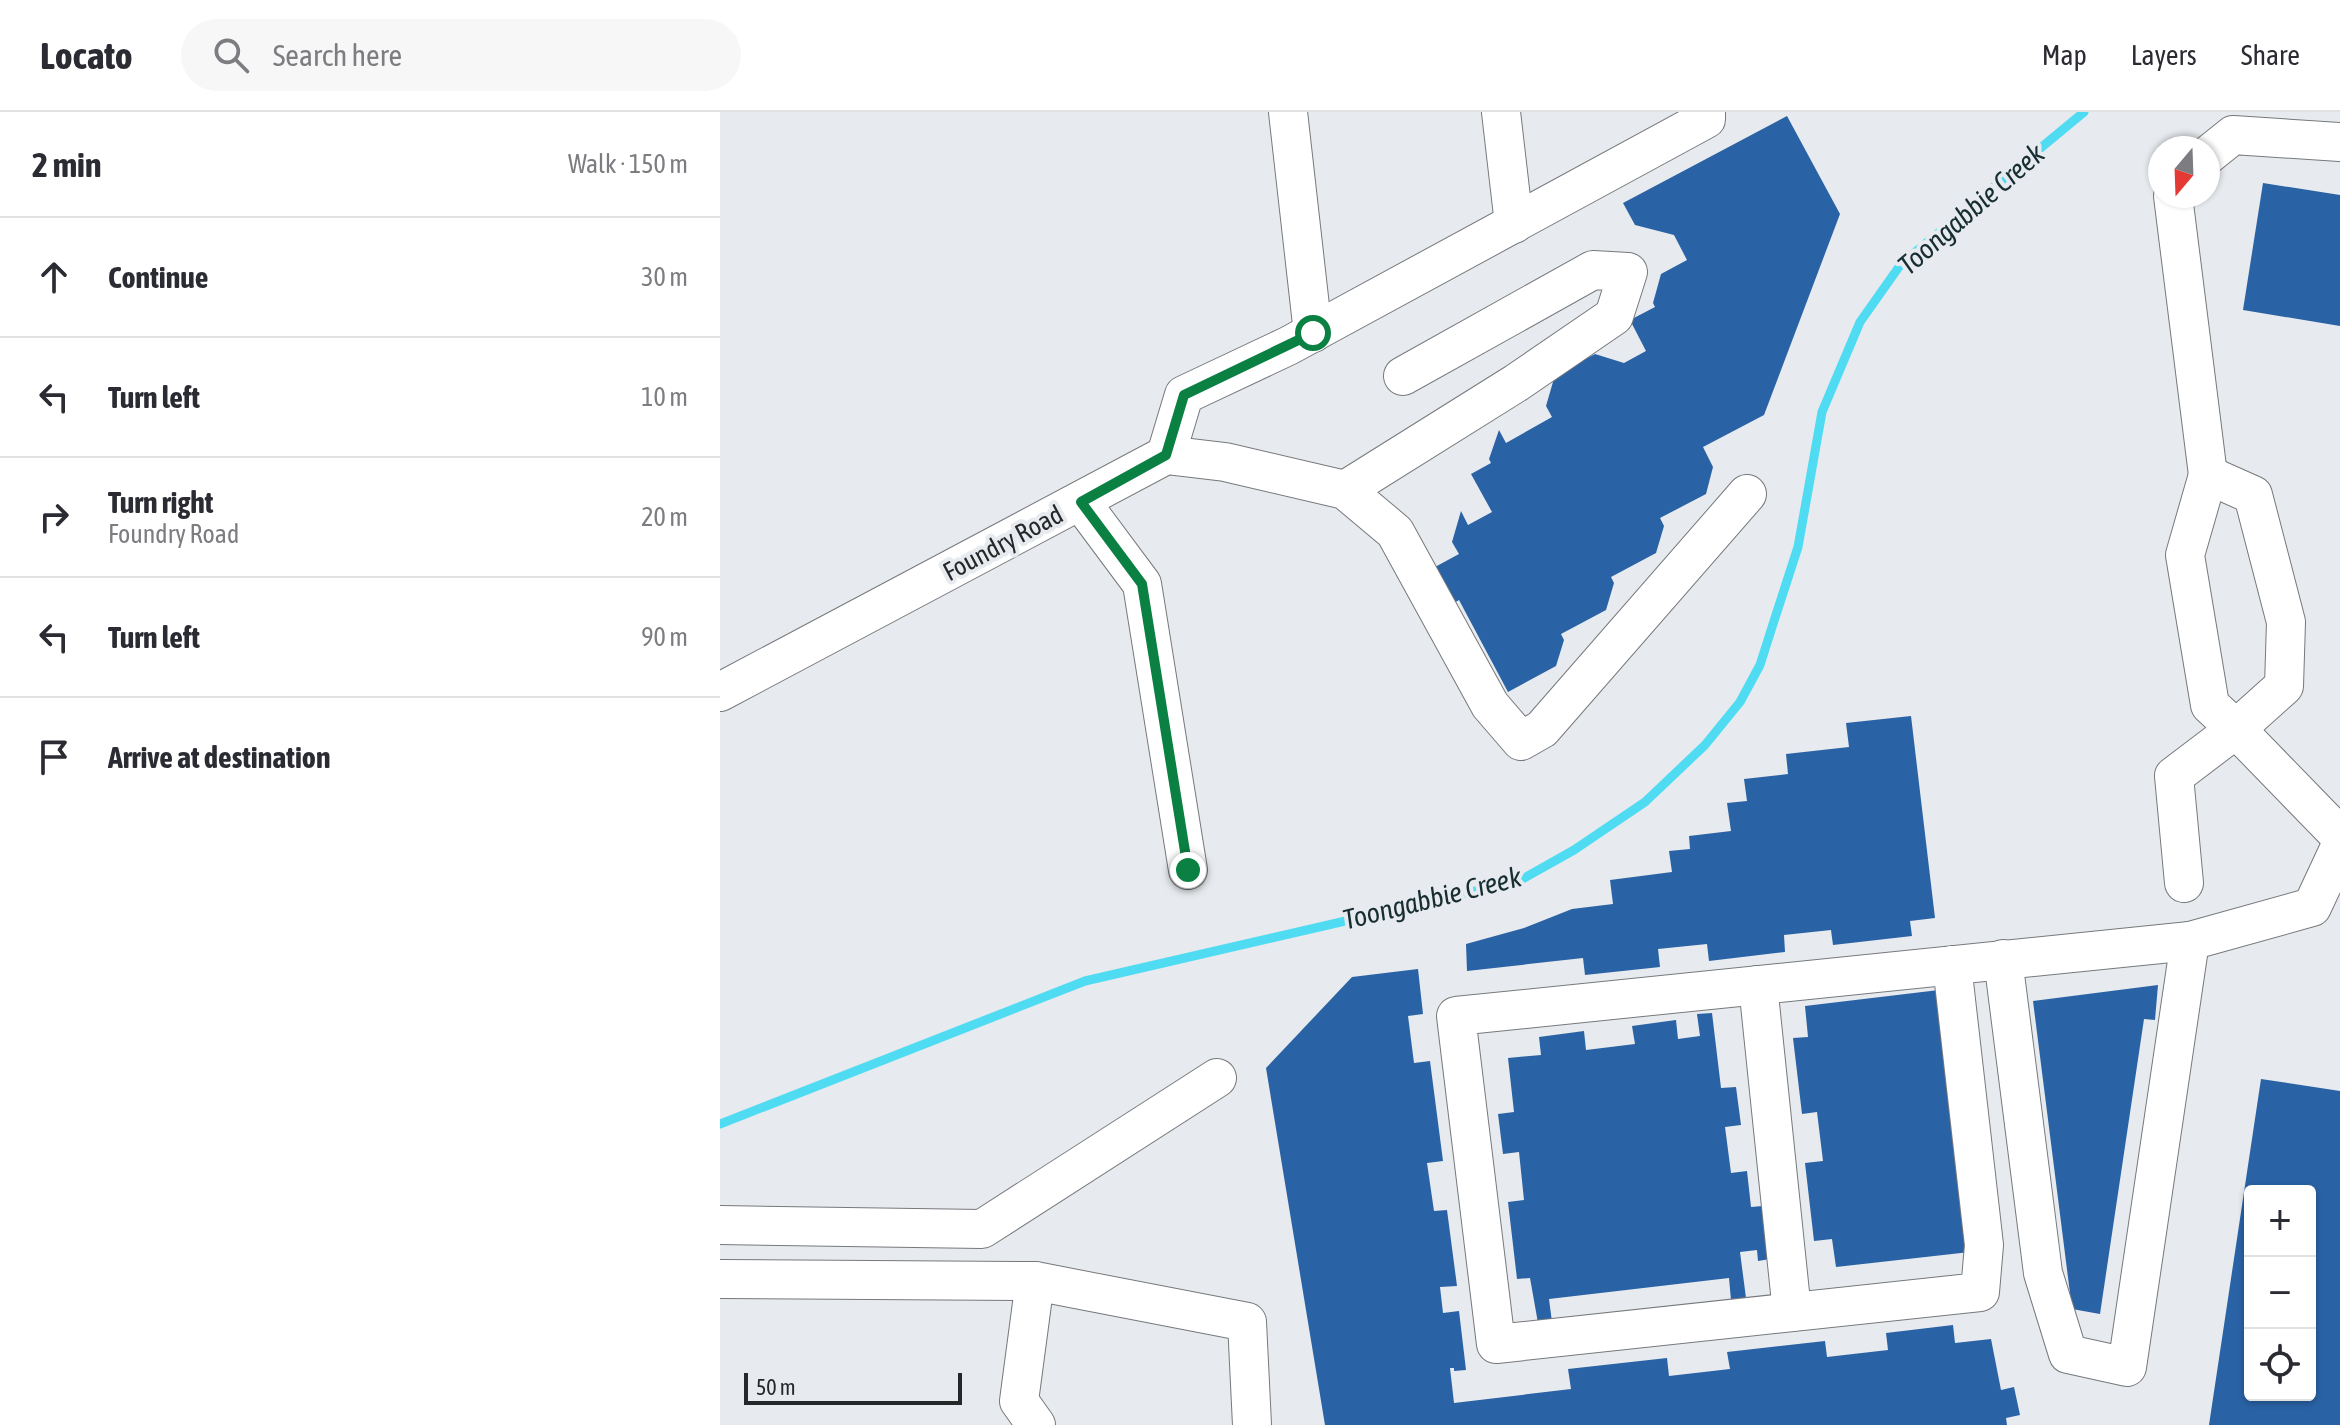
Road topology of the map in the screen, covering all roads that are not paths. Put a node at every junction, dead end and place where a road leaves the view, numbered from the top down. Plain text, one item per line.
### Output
1 (1288, 112) edge
2 (1501, 112) edge
3 (1706, 112) edge
4 (2340, 142) edge
5 (2220, 145) edge
6 (2175, 208) edge
7 (1514, 224) junction
8 (1313, 333) junction
9 (1403, 376) dead end
10 (1166, 455) junction
11 (2208, 475) junction
12 (1345, 490) junction
13 (1747, 494) dead end
14 (1081, 502) junction
15 (720, 692) edge
16 (2236, 729) junction
17 (2340, 836) edge
18 (2340, 847) edge
19 (1188, 870) dead end
20 (2184, 883) dead end
21 (2190, 941) junction
22 (2003, 959) junction
23 (1952, 965) junction
24 (1758, 985) junction
25 (1217, 1078) dead end
26 (720, 1225) edge
27 (720, 1279) edge
28 (1035, 1281) junction
29 (1792, 1312) junction
30 (1036, 1425) edge
31 (1252, 1425) edge

1 - 8 street
2 - 7 street
3 - 7 street
4 - 5 street
6 - 11 street
7 - 8 street
8 - 10 street
9 - 12 street
10 - 12 street
10 - 14 street, Foundry Road
11 - 16 street
11 - 16 street
12 - 13 street
14 - 15 street, Foundry Road
14 - 19 street
16 - 17 street
16 - 20 street
18 - 21 street
21 - 22 street
21 - 22 street
22 - 23 street
23 - 24 street
23 - 29 street
24 - 29 street
24 - 29 street
25 - 26 street
27 - 28 street
28 - 30 street
28 - 31 street

